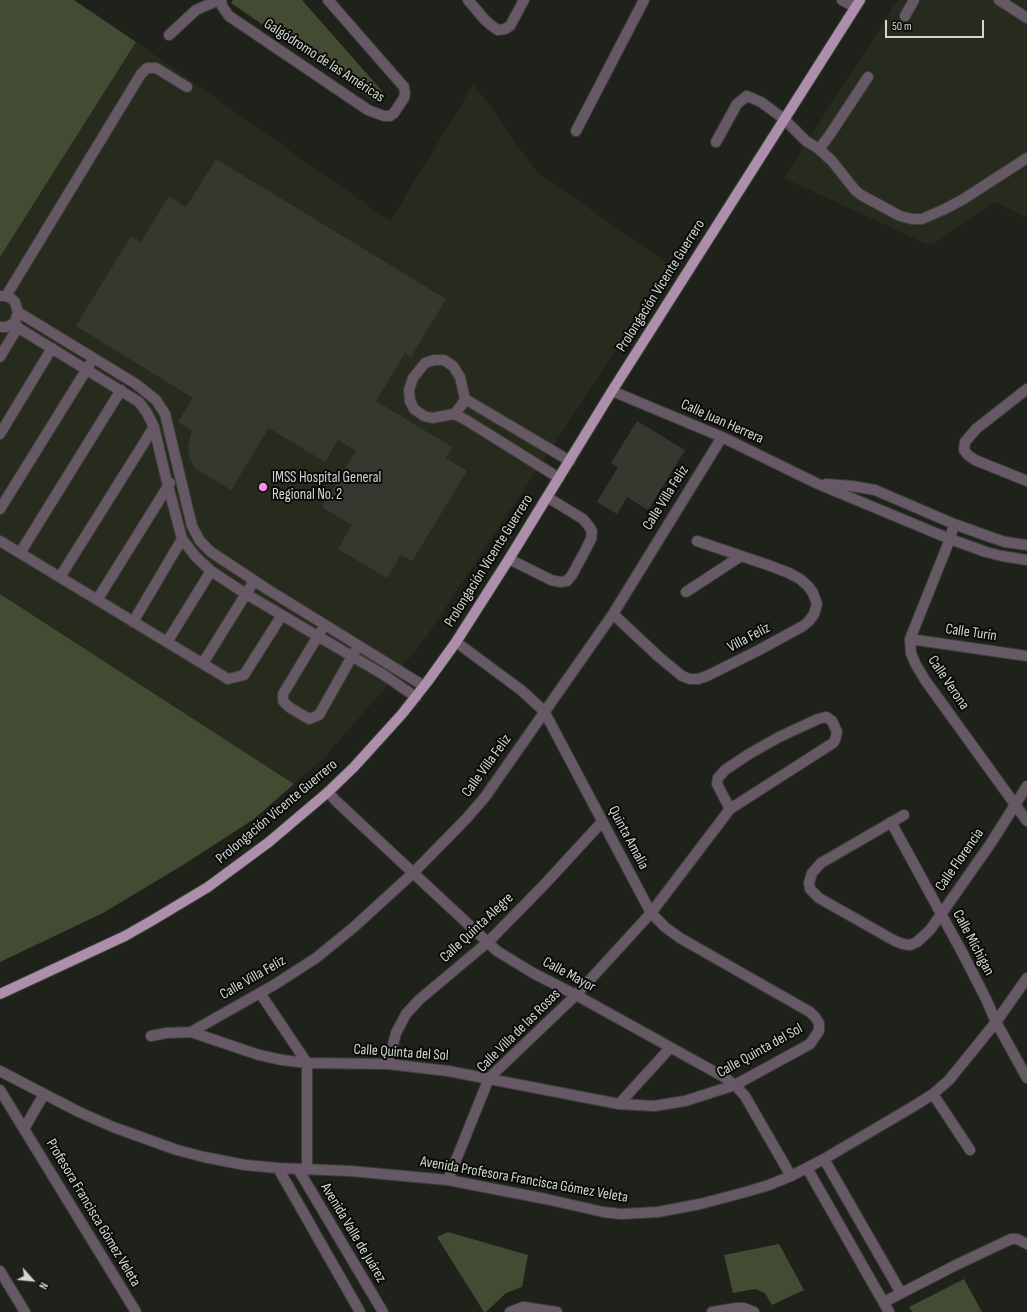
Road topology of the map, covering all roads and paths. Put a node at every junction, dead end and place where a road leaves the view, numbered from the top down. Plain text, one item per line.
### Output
1 (328, 0) edge
2 (468, 0) edge
3 (524, 0) edge
4 (644, 0) edge
5 (842, 0) edge
6 (914, 0) edge
7 (999, 0) edge
8 (221, 2) edge
9 (858, 3) edge
10 (905, 16) dead end
11 (1027, 18) edge
12 (169, 35) dead end
13 (868, 77) dead end
14 (187, 87) dead end
15 (784, 119) junction
16 (576, 131) dead end
17 (716, 142) dead end
18 (819, 149) junction
19 (1027, 158) edge
20 (3, 296) edge
21 (18, 312) junction
22 (15, 325) junction
23 (0, 327) edge
24 (52, 348) junction
25 (0, 357) edge
26 (94, 359) junction
27 (87, 369) junction
28 (1027, 389) edge
29 (121, 390) junction
30 (612, 391) junction
31 (465, 398) junction
32 (454, 414) junction
33 (154, 428) junction
34 (0, 434) edge
35 (722, 437) junction
36 (570, 460) junction
37 (178, 469) junction
38 (559, 478) junction
39 (1027, 481) edge
40 (818, 484) junction
41 (168, 485) junction
42 (547, 497) junction
43 (0, 509) edge
44 (954, 524) junction
45 (182, 539) junction
46 (950, 539) junction
47 (0, 541) edge
48 (697, 541) dead end
49 (1027, 545) edge
50 (20, 553) junction
51 (740, 556) junction
52 (509, 559) junction
53 (1027, 560) edge
54 (211, 571) junction
55 (60, 577) junction
56 (254, 581) junction
57 (686, 592) dead end
58 (246, 594) junction
59 (97, 600) junction
60 (613, 614) junction
61 (282, 615) junction
62 (134, 622) junction
63 (325, 624) junction
64 (318, 636) junction
65 (910, 639) junction
66 (167, 642) junction
67 (456, 642) junction
68 (359, 645) junction
69 (353, 656) junction
70 (1027, 656) edge
71 (203, 664) junction
72 (424, 686) junction
73 (416, 697) junction
74 (544, 711) junction
75 (1027, 786) edge
76 (328, 792) junction
77 (1015, 804) junction
78 (730, 809) junction
79 (904, 815) dead end
80 (1027, 821) edge
81 (602, 822) junction
82 (891, 822) junction
83 (413, 873) junction
84 (651, 913) junction
85 (941, 914) junction
86 (488, 942) junction
87 (1027, 978) edge
88 (260, 993) junction
89 (0, 994) edge
90 (576, 995) junction
91 (810, 1012) joint
92 (996, 1022) junction
93 (187, 1032) junction
94 (151, 1036) dead end
95 (670, 1048) junction
96 (308, 1063) junction
97 (388, 1064) junction
98 (0, 1071) edge
99 (489, 1078) junction
100 (1027, 1078) edge
101 (735, 1085) junction
102 (0, 1090) edge
103 (44, 1094) junction
104 (933, 1094) junction
105 (619, 1104) junction
106 (24, 1129) junction
107 (970, 1150) dead end
108 (824, 1159) junction
109 (278, 1168) junction
110 (807, 1168) junction
111 (302, 1169) junction
112 (792, 1176) junction
113 (448, 1180) junction
114 (1027, 1244) edge
115 (0, 1271) edge
116 (901, 1293) junction
117 (884, 1302) junction
118 (25, 1312) edge
119 (136, 1312) edge
120 (360, 1312) edge
121 (383, 1312) edge
122 (510, 1312) edge
123 (557, 1312) edge
124 (712, 1312) edge
125 (754, 1312) edge
126 (889, 1312) edge

1 - 8 street, Galgódromo de las Américas
2 - 3 street
4 - 16 street
5 - 9 street
6 - 10 street
7 - 11 street
8 - 12 street
9 - 15 main road, Prolongación Vicente Guerrero
13 - 18 street
14 - 20 street
15 - 17 street
15 - 18 street
15 - 30 main road, Prolongación Vicente Guerrero
18 - 19 street
20 - 21 street
21 - 22 street
21 - 26 street
22 - 23 street
22 - 24 street
22 - 25 street
24 - 27 street
24 - 34 street
26 - 27 street
26 - 37 street
27 - 29 street
27 - 43 street
28 - 39 street
29 - 33 street
29 - 50 street
30 - 35 street, Calle Juan Herrera
30 - 36 main road, Prolongación Vicente Guerrero
31 - 32 street
31 - 32 street
31 - 36 street
32 - 38 street
33 - 41 street
33 - 55 street
35 - 40 street, Calle Juan Herrera
35 - 60 street, Calle Villa Feliz
36 - 38 main road, Prolongación Vicente Guerrero
37 - 41 street
37 - 56 street
38 - 42 main road, Prolongación Vicente Guerrero
40 - 44 street, Calle Juan Herrera
40 - 46 street, Calle Juan Herrera
41 - 45 street
41 - 59 street
42 - 52 main road, Prolongación Vicente Guerrero
42 - 52 street
44 - 46 street
44 - 49 street, Calle Juan Herrera
45 - 54 street
45 - 62 street
46 - 53 street, Calle Juan Herrera
46 - 65 street
47 - 50 street
48 - 51 street, Villa Feliz
50 - 55 street
51 - 57 street
51 - 60 street, Villa Feliz
52 - 67 main road, Prolongación Vicente Guerrero
54 - 58 street
54 - 66 street
55 - 59 street
56 - 58 street
56 - 63 street
58 - 61 street
58 - 71 street
59 - 62 street
60 - 74 street, Calle Villa Feliz
61 - 64 street
61 - 71 street
62 - 66 street
63 - 64 street
63 - 68 street
64 - 69 street
64 - 69 street
65 - 70 street, Calle Turín
65 - 77 street, Calle Verona
66 - 71 street
67 - 72 main road, Prolongación Vicente Guerrero
67 - 74 street, Quinta Amalia
68 - 69 street
68 - 72 street
69 - 73 street
72 - 73 main road, Prolongación Vicente Guerrero
73 - 76 main road, Prolongación Vicente Guerrero
74 - 81 street, Quinta Amalia
74 - 83 street, Calle Villa Feliz
75 - 77 street, Calle Florencia
76 - 83 street, Calle Mayor
76 - 89 main road, Prolongación Vicente Guerrero
77 - 80 street, Calle Verona
77 - 85 street, Calle Florencia
78 - 78 street, Calle Villa de las Rosas
78 - 84 street, Calle Villa de las Rosas
79 - 82 street
81 - 84 street, Quinta Amalia
81 - 86 street, Calle Quinta Alegre
82 - 85 street, Calle Míchigan
82 - 85 street, Calle Florencia
83 - 86 street, Calle Mayor
83 - 88 street, Calle Villa Feliz
84 - 90 street, Calle Villa de las Rosas
84 - 91 street, Quinta Amalia
85 - 92 street, Calle Míchigan
86 - 90 street, Calle Mayor
86 - 97 street, Calle Quinta Alegre
87 - 92 street, Avenida Profesora Francisca Gómez Veleta
88 - 93 street, Calle Villa Feliz
88 - 96 street
90 - 95 street, Calle Mayor
90 - 99 street, Calle Villa de las Rosas
91 - 101 street, Calle Quinta del Sol
92 - 100 street, Calle Míchigan
92 - 104 street, Avenida Profesora Francisca Gómez Veleta
93 - 94 street
93 - 96 street, Calle Quinta del Sol
95 - 101 street, Calle Mayor
95 - 105 street
96 - 97 street, Calle Quinta del Sol
96 - 111 street
97 - 99 street, Calle Quinta del Sol
98 - 103 street, Avenida Profesora Francisca Gómez Veleta
99 - 105 street, Calle Quinta del Sol
99 - 113 street, Calle Villa de las Rosas
101 - 105 street, Calle Quinta del Sol
101 - 112 street, Calle Mayor
102 - 106 street, Profesora Francisca Gómez Veleta
103 - 106 street
103 - 109 street, Avenida Profesora Francisca Gómez Veleta
104 - 107 street
104 - 108 street, Avenida Profesora Francisca Gómez Veleta
106 - 119 street, Profesora Francisca Gómez Veleta
108 - 110 street, Avenida Profesora Francisca Gómez Veleta
108 - 116 street
109 - 111 street, Avenida Profesora Francisca Gómez Veleta
109 - 120 street, Avenida Valle de Juárez
110 - 112 street, Avenida Profesora Francisca Gómez Veleta
110 - 117 street
111 - 113 street, Avenida Profesora Francisca Gómez Veleta
111 - 121 street, Avenida Valle de Juárez
112 - 113 street, Avenida Profesora Francisca Gómez Veleta
114 - 116 street
115 - 118 street
116 - 117 street
117 - 126 street
122 - 123 street
124 - 125 street

